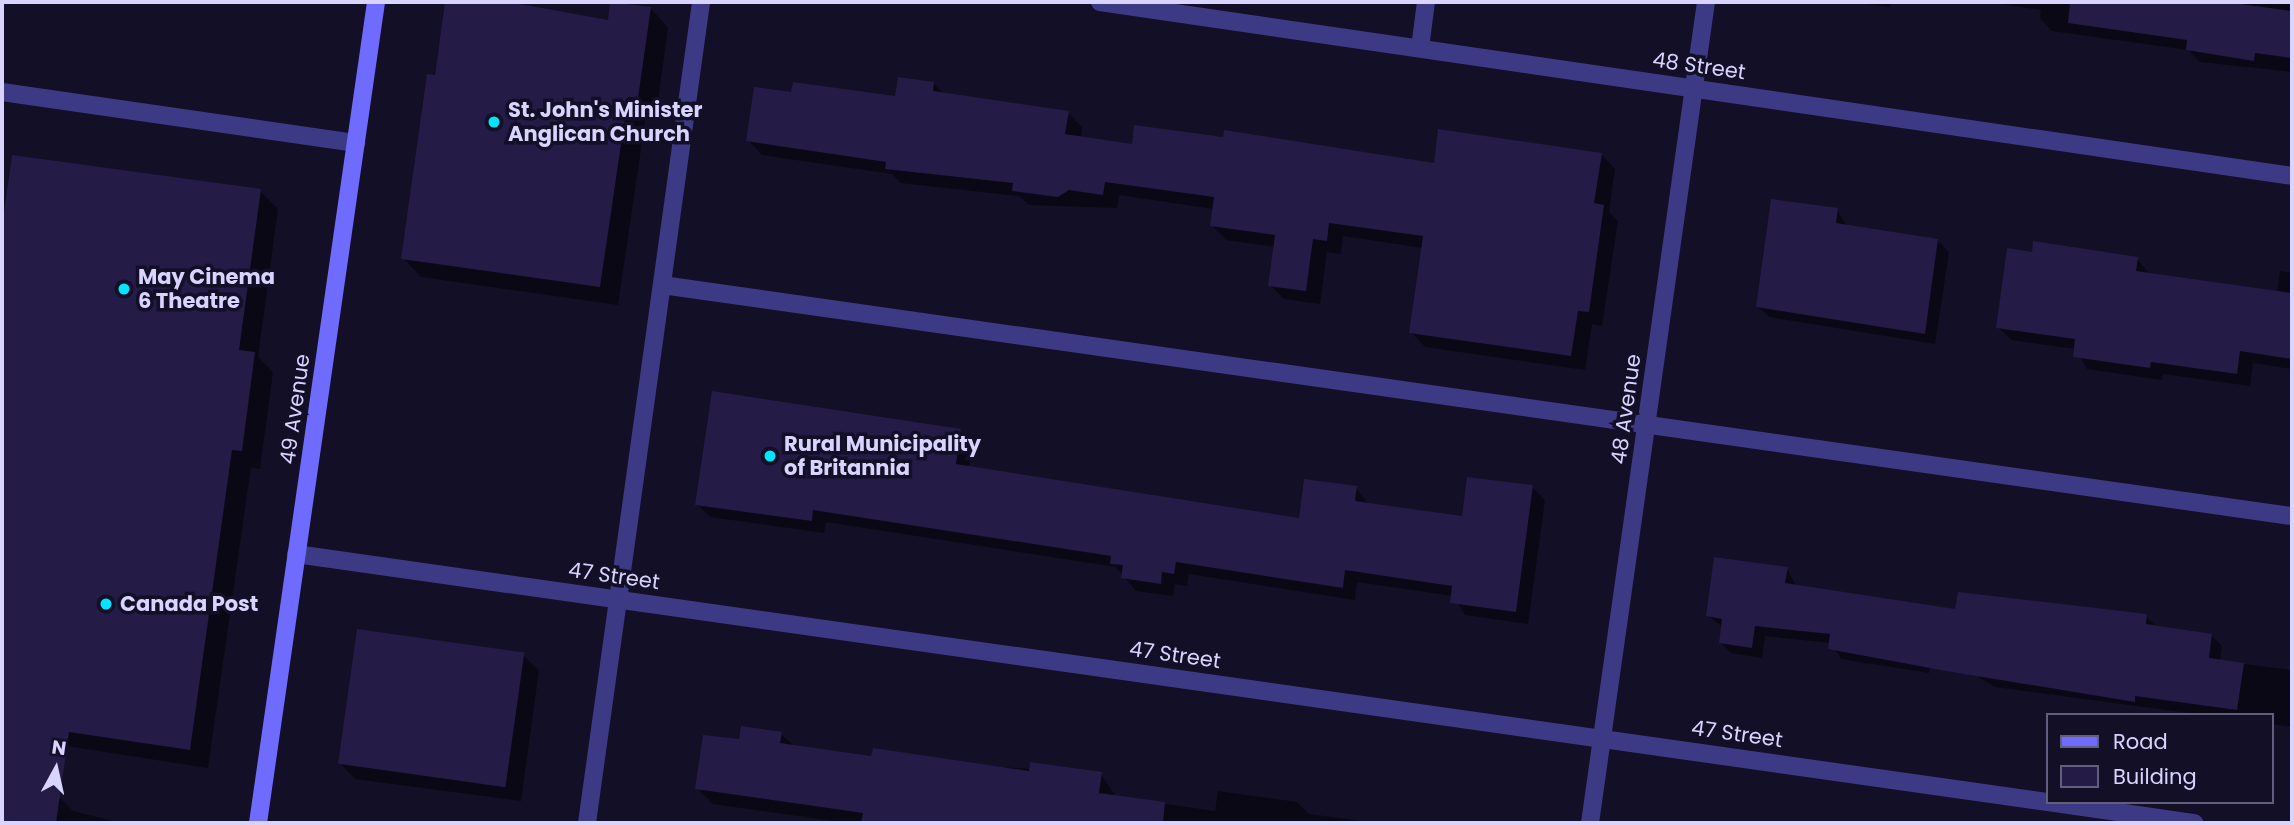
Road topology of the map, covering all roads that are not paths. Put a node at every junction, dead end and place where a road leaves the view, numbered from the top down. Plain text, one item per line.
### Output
1 (376, 2) edge
2 (701, 2) edge
3 (1100, 2) edge
4 (1426, 2) edge
5 (1706, 2) edge
6 (1420, 48) junction
7 (1694, 88) junction
8 (2, 92) edge
9 (356, 143) junction
10 (2292, 176) edge
11 (662, 285) junction
12 (1647, 424) junction
13 (2292, 516) edge
14 (296, 554) junction
15 (620, 600) junction
16 (1602, 738) junction
17 (2046, 802) edge
18 (2062, 804) edge
19 (258, 823) edge
20 (587, 823) edge
21 (1590, 823) edge
22 (2194, 823) edge

1 - 9 street, 49 Avenue
2 - 11 street
3 - 6 street, 48 Street
4 - 6 street
5 - 7 street, 48 Avenue
6 - 7 street, 48 Street
7 - 10 street, 48 Street
7 - 12 street, 48 Avenue
8 - 9 street
9 - 14 street, 49 Avenue
11 - 12 street
11 - 15 street
12 - 13 street
12 - 16 street, 48 Avenue
14 - 15 street, 47 Street
14 - 19 street, 49 Avenue
15 - 16 street, 47 Street
15 - 20 street
16 - 17 street, 47 Street
16 - 21 street, 48 Avenue
18 - 22 street, 47 Street

